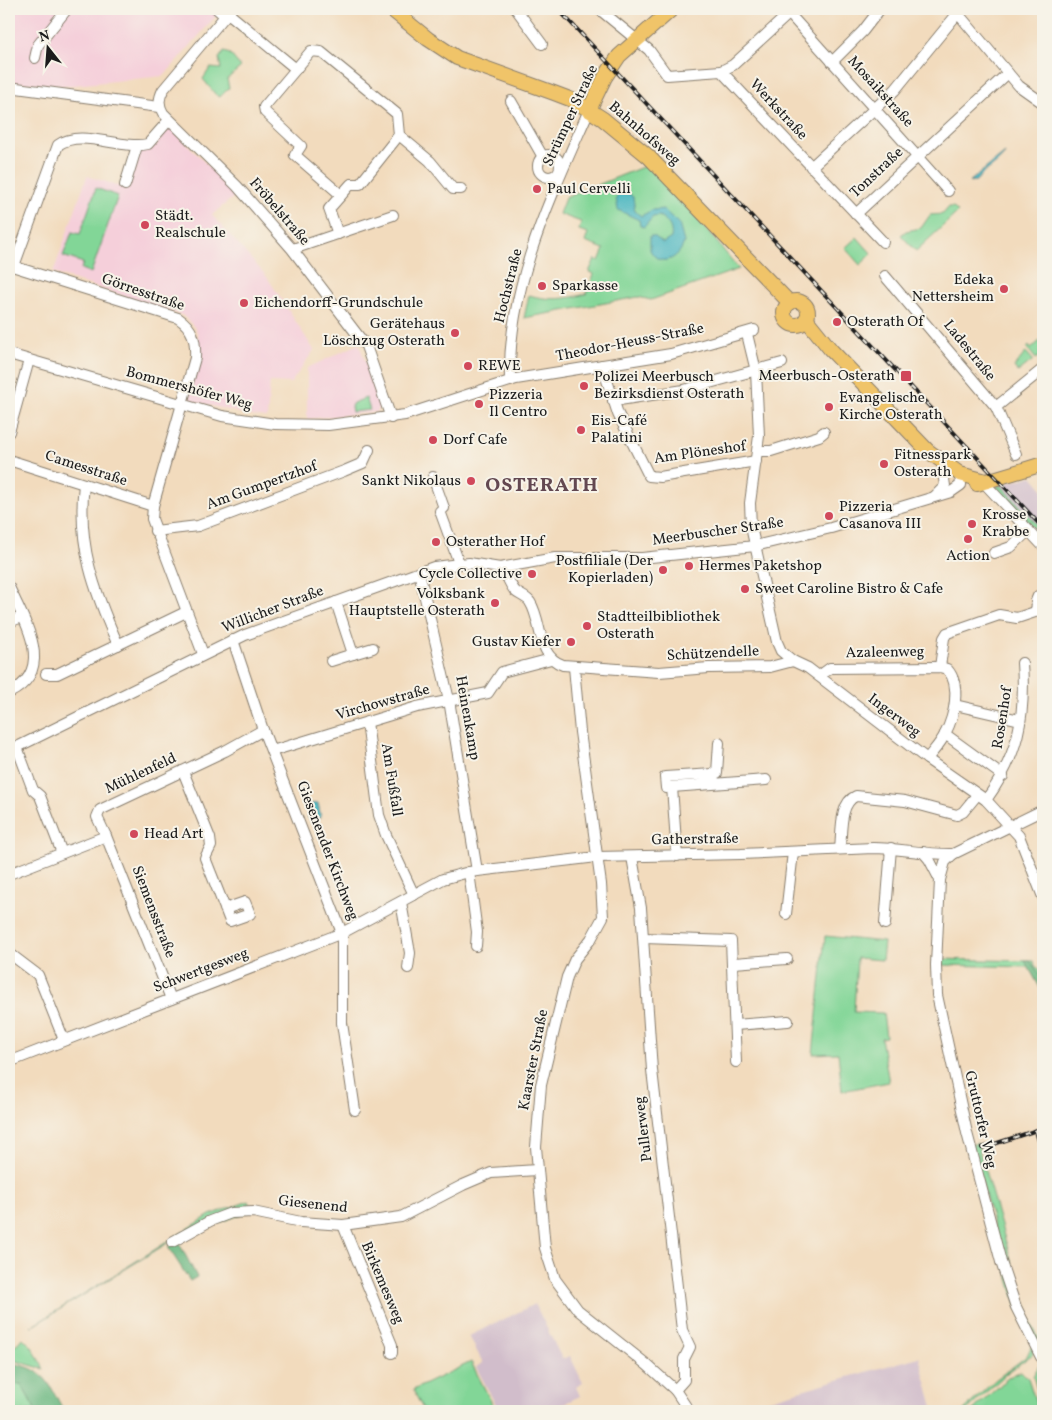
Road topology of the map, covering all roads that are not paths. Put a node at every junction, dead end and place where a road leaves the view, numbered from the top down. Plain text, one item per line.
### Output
1 (67, 9) edge
2 (391, 9) edge
3 (516, 9) edge
4 (599, 9) edge
5 (672, 9) edge
6 (880, 9) edge
7 (789, 10) edge
8 (225, 11) edge
9 (956, 11) edge
10 (637, 40) junction
11 (542, 44) dead end
12 (35, 58) dead end
13 (832, 62) junction
14 (296, 69) junction
15 (721, 71) junction
16 (1008, 73) junction
17 (602, 84) junction
18 (9, 86) edge
19 (511, 101) dead end
20 (1043, 103) edge
21 (160, 107) junction
22 (875, 109) junction
23 (589, 110) junction
24 (169, 120) junction
25 (399, 135) junction
26 (626, 136) junction
27 (137, 146) junction
28 (543, 156) junction
29 (918, 156) junction
30 (811, 167) junction
31 (543, 175) junction
32 (125, 185) dead end
33 (461, 189) dead end
34 (555, 189) junction
35 (948, 191) dead end
36 (342, 195) junction
37 (550, 201) joint
38 (856, 214) junction
39 (393, 216) dead end
40 (338, 234) junction
41 (882, 242) dead end
42 (293, 250) junction
43 (11, 266) edge
44 (885, 276) dead end
45 (750, 332) joint
46 (9, 354) edge
47 (29, 360) junction
48 (782, 363) dead end
49 (602, 365) junction
50 (1043, 369) edge
51 (756, 371) junction
52 (510, 381) junction
53 (613, 401) junction
54 (183, 405) junction
55 (996, 407) junction
56 (391, 418) junction
57 (9, 432) edge
58 (824, 432) dead end
59 (369, 450) dead end
60 (928, 451) junction
61 (1016, 454) dead end
62 (757, 456) junction
63 (9, 460) edge
64 (1043, 464) edge
65 (943, 472) junction
66 (433, 477) dead end
67 (960, 480) junction
68 (986, 481) junction
69 (84, 484) junction
70 (931, 498) junction
71 (153, 506) junction
72 (1028, 530) junction
73 (155, 531) junction
74 (755, 546) junction
75 (1043, 546) edge
76 (994, 553) dead end
77 (564, 557) joint
78 (459, 563) junction
79 (500, 568) junction
80 (419, 572) junction
81 (9, 587) edge
82 (1043, 595) edge
83 (336, 602) junction
84 (1040, 607) edge
85 (186, 612) junction
86 (22, 617) junction
87 (9, 622) edge
88 (233, 640) junction
89 (118, 645) junction
90 (373, 648) dead end
91 (203, 654) junction
92 (352, 654) junction
93 (551, 659) junction
94 (331, 661) dead end
95 (793, 661) junction
96 (1022, 663) dead end
97 (940, 667) junction
98 (574, 668) junction
99 (46, 674) dead end
100 (819, 676) junction
101 (9, 693) edge
102 (449, 700) junction
103 (955, 704) junction
104 (1020, 720) junction
105 (367, 722) junction
106 (263, 730) junction
107 (945, 734) junction
108 (718, 743) dead end
109 (13, 749) edge
110 (272, 751) junction
111 (927, 759) junction
112 (184, 771) junction
113 (1003, 776) junction
114 (714, 779) junction
115 (766, 780) dead end
116 (981, 797) junction
117 (1043, 810) edge
118 (1010, 826) junction
119 (106, 836) junction
120 (891, 848) junction
121 (840, 849) junction
122 (793, 852) junction
123 (923, 852) junction
124 (62, 853) junction
125 (953, 854) junction
126 (677, 856) junction
127 (597, 857) junction
128 (632, 857) junction
129 (473, 872) junction
130 (9, 874) edge
131 (940, 880) junction
132 (414, 895) junction
133 (1043, 897) edge
134 (401, 902) junction
135 (225, 909) dead end
136 (786, 914) dead end
137 (885, 924) dead end
138 (342, 933) junction
139 (644, 938) junction
140 (476, 946) dead end
141 (9, 953) edge
142 (786, 959) dead end
143 (734, 963) junction
144 (408, 968) dead end
145 (171, 999) junction
146 (788, 1021) dead end
147 (735, 1025) junction
148 (64, 1040) junction
149 (9, 1062) edge
150 (736, 1062) dead end
151 (356, 1110) dead end
152 (537, 1170) junction
153 (343, 1225) junction
154 (172, 1242) dead end
155 (392, 1353) dead end
156 (1042, 1356) dead end
157 (675, 1390) junction
158 (689, 1411) edge

1 - 12 street
2 - 23 main road, Bahnhofsweg
3 - 11 street
4 - 10 street
5 - 10 main road, Strümper Straße
6 - 13 street
7 - 13 street, Mosaikstraße
7 - 15 street
8 - 14 street
8 - 21 street
9 - 16 street
9 - 22 street
10 - 15 street
10 - 17 main road, Strümper Straße
13 - 22 street, Mosaikstraße
14 - 25 street
14 - 36 street
15 - 30 street, Werkstraße
16 - 20 street
16 - 29 street, Tonstraße
17 - 23 main road, Strümper Straße
17 - 26 main road
18 - 21 street
19 - 28 street
21 - 24 street, Fröbelstraße
22 - 29 street, Mosaikstraße
22 - 30 street
23 - 26 main road, Bahnhofsweg
23 - 34 street, Strümper Straße
24 - 27 street
24 - 42 street, Fröbelstraße
25 - 33 street
25 - 36 street
26 - 60 main road, Bahnhofsweg
27 - 32 street
27 - 43 street
28 - 31 street
28 - 31 street
29 - 35 street, Mosaikstraße
29 - 38 street, Tonstraße
30 - 38 street, Werkstraße
31 - 34 street
34 - 37 street, Strümper Straße
36 - 40 street
37 - 52 street, Hochstraße
38 - 41 street, Werkstraße
39 - 40 street
40 - 42 street
42 - 56 street, Fröbelstraße
43 - 54 street, Görresstraße
44 - 55 street, Ladestraße
45 - 49 street, Theodor-Heuss-Straße
45 - 51 street, Ingerweg
46 - 47 street, Bommershöfer Weg
47 - 54 street, Bommershöfer Weg
47 - 57 street
48 - 51 street
49 - 52 street, Theodor-Heuss-Straße
49 - 53 street, Am Plöneshof
50 - 55 street
51 - 53 street
51 - 62 street, Ingerweg
52 - 56 street, Bommershöfer Weg
53 - 62 street, Am Plöneshof
54 - 56 street, Bommershöfer Weg
54 - 71 street
55 - 61 street, Ladestraße
58 - 62 street
59 - 73 street, Am Gumpertzhof
60 - 65 main road
60 - 67 main road
62 - 74 street, Ingerweg
63 - 69 street, Camesstraße
64 - 68 main road
65 - 67 main road
65 - 70 street
66 - 78 street
67 - 68 main road
67 - 70 street, Meerbuscher Straße
68 - 72 street
69 - 71 street, Camesstraße
69 - 89 street
70 - 74 street, Meerbuscher Straße
71 - 73 street
72 - 75 street
72 - 76 street
73 - 85 street
74 - 77 street, Meerbuscher Straße
74 - 95 street, Ingerweg
77 - 79 street, Willicher Straße
78 - 79 street, Willicher Straße
78 - 80 street, Willicher Straße
79 - 93 street
80 - 83 street, Willicher Straße
80 - 102 street, Heinenkamp
81 - 86 street
82 - 84 street, Azaleenweg
83 - 88 street, Willicher Straße
83 - 92 street
84 - 97 street, Azaleenweg
85 - 89 street
85 - 91 street
86 - 87 street
86 - 101 street
88 - 91 street, Willicher Straße
88 - 106 street, Giesenender Kirchweg
89 - 99 street
90 - 92 street
91 - 109 street, Willicher Straße
92 - 94 street
93 - 98 street, Schützendelle
93 - 102 street, Virchowstraße
95 - 98 street, Schützendelle
95 - 100 street, Ingerweg
96 - 104 street, Rosenhof
97 - 100 street, Azaleenweg
97 - 103 street
98 - 127 street, Kaarster Straße
100 - 111 street, Ingerweg
102 - 105 street, Virchowstraße
102 - 129 street, Heinenkamp
103 - 104 street
103 - 107 street
104 - 113 street, Rosenhof
105 - 110 street, Virchowstraße
105 - 132 street, Am Fußfall
106 - 110 street, Giesenender Kirchweg
106 - 112 street, Mühlenfeld
107 - 111 street
107 - 113 street
108 - 114 street
109 - 124 street
110 - 138 street, Giesenender Kirchweg
111 - 116 street, Ingerweg
112 - 119 street, Mühlenfeld
112 - 135 street
113 - 116 street, Rosenhof
114 - 115 street
114 - 126 street
116 - 118 street, Ingerweg
116 - 121 street, Rosenhof
117 - 118 street, Gatherstraße
118 - 125 street, Gatherstraße
118 - 133 street, Ingerweg
119 - 124 street
119 - 145 street, Siemensstraße
120 - 121 street, Gatherstraße
120 - 123 street, Gatherstraße
120 - 137 street
121 - 122 street, Gatherstraße
122 - 126 street, Gatherstraße
122 - 136 street
123 - 125 street, Gatherstraße
123 - 131 street
124 - 130 street
125 - 131 street, Gruttorfer Weg
126 - 128 street, Gatherstraße
127 - 128 street, Gatherstraße
127 - 129 street, Schwertgesweg
127 - 152 street, Kaarster Straße
128 - 139 street, Pullerweg
129 - 132 street, Schwertgesweg
129 - 140 street
131 - 156 street, Gruttorfer Weg
132 - 134 street, Schwertgesweg
134 - 138 street, Schwertgesweg
134 - 144 street
138 - 145 street, Schwertgesweg
138 - 151 street, Giesenender Kirchweg
139 - 143 street
139 - 157 street, Pullerweg
141 - 148 street
142 - 143 street
143 - 147 street
145 - 148 street, Schwertgesweg
146 - 147 street
147 - 150 street
148 - 149 street, Schwertgesweg
152 - 153 street, Giesenend
152 - 157 street, Kaarster Straße
153 - 154 street, Giesenend
153 - 155 street, Birkemesweg
157 - 158 street, Kaarster Straße

